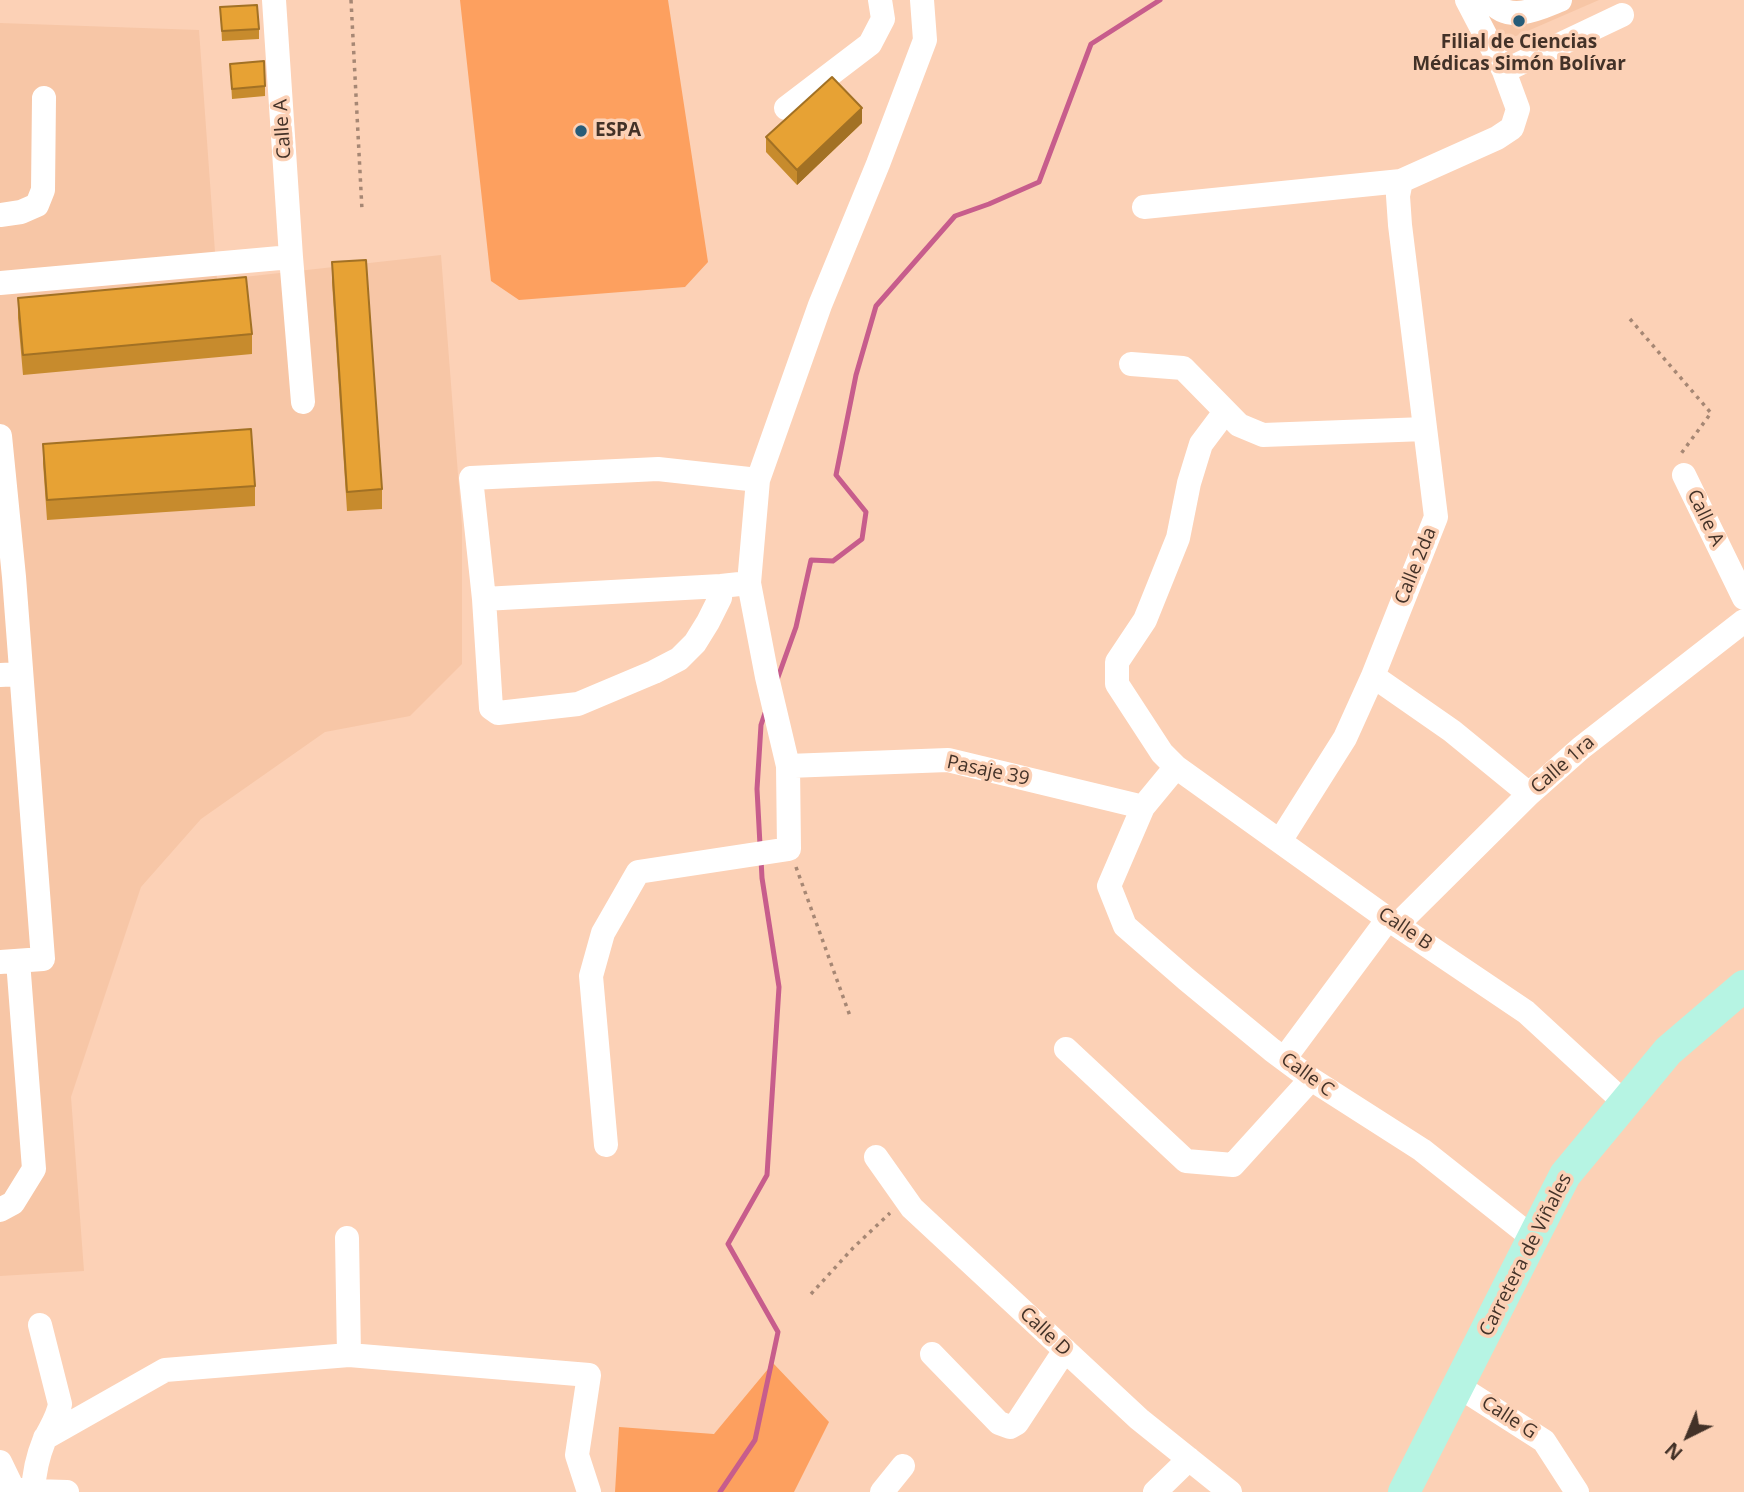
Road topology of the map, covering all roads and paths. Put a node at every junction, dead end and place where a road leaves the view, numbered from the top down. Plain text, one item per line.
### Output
1 (274, 0) edge
2 (351, 0) edge
3 (880, 0) edge
4 (922, 0) edge
5 (1467, 0) edge
6 (1490, 0) edge
7 (1560, 0) edge
8 (1622, 15) dead end
9 (1504, 71) junction
10 (44, 99) dead end
11 (786, 108) dead end
12 (1401, 181) junction
13 (1144, 207) dead end
14 (362, 210) dead end
15 (0, 215) edge
16 (291, 257) junction
17 (0, 283) edge
18 (1630, 319) dead end
19 (1131, 364) dead end
20 (303, 402) dead end
21 (1226, 412) junction
22 (1425, 429) junction
23 (0, 436) edge
24 (1684, 475) joint
25 (758, 480) junction
26 (749, 583) junction
27 (721, 586) junction
28 (1744, 598) edge
29 (484, 599) junction
30 (1744, 621) edge
31 (10, 675) edge
32 (1373, 676) junction
33 (788, 766) junction
34 (1176, 766) junction
35 (1529, 794) junction
36 (1143, 807) junction
37 (1280, 841) junction
38 (767, 853) junction
39 (1393, 922) junction
40 (9, 962) edge
41 (1744, 986) edge
42 (850, 1016) dead end
43 (1066, 1049) dead end
44 (1284, 1059) junction
45 (1311, 1079) junction
46 (1625, 1103) junction
47 (606, 1145) dead end
48 (876, 1157) dead end
49 (905, 1198) junction
50 (0, 1210) edge
51 (347, 1238) dead end
52 (1533, 1238) junction
53 (811, 1294) dead end
54 (40, 1325) dead end
55 (1065, 1350) junction
56 (932, 1354) dead end
57 (349, 1355) junction
58 (1458, 1385) junction
59 (45, 1438) junction
60 (1189, 1459) junction
61 (0, 1462) edge
62 (903, 1466) dead end
63 (20, 1490) edge
64 (67, 1492) edge
65 (589, 1492) edge
66 (882, 1492) edge
67 (1155, 1492) edge
68 (1230, 1492) edge
69 (1404, 1492) edge
70 (1577, 1492) edge

1 - 16 street, Calle A
2 - 14 path
3 - 11 street
4 - 25 street
5 - 9 street
6 - 7 street
8 - 9 street
9 - 12 street
10 - 15 street
12 - 13 street
12 - 22 street, Calle 2da
16 - 17 street
16 - 20 street, Calle A
18 - 24 path
19 - 21 street
21 - 22 street
21 - 34 street, Calle B
22 - 32 street, Calle 2da
23 - 31 street
24 - 28 street, Calle A
25 - 26 street
25 - 29 street
26 - 27 street
26 - 33 street
27 - 29 street
27 - 29 street
30 - 35 street, Calle 1ra
31 - 40 street
32 - 35 street
32 - 37 street, Calle 2da
33 - 36 street, Pasaje 39
33 - 38 street
34 - 36 street
34 - 37 street, Calle B
35 - 39 street, Calle 1ra
36 - 44 street, Calle C
37 - 39 street, Calle B
38 - 42 path
38 - 47 street
39 - 44 street, Calle 1ra
39 - 46 street, Calle B
40 - 50 street
41 - 46 main road, Carretera de Viñales
43 - 45 street
44 - 45 street, Calle C
45 - 52 street, Calle C
46 - 52 main road, Carretera de Viñales
48 - 49 street, Calle D
49 - 53 path
49 - 55 street, Calle D
51 - 57 street
52 - 58 main road, Carretera de Viñales
54 - 59 street
55 - 56 street
55 - 60 street, Calle D
57 - 59 street
57 - 65 street
58 - 69 main road, Carretera de Viñales
58 - 70 street, Calle G
59 - 63 street
60 - 67 street
60 - 68 street, Calle D
61 - 63 street
62 - 66 street
63 - 64 street

